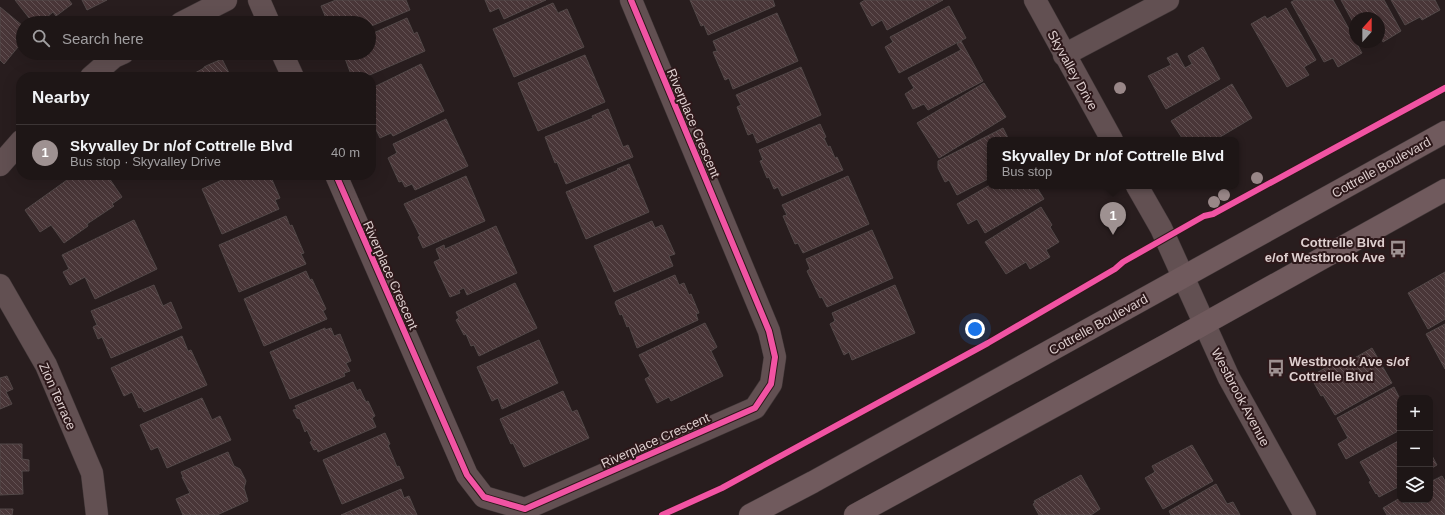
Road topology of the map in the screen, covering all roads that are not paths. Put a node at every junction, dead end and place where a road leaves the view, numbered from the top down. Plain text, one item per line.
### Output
1 (226, 0) edge
2 (259, 0) edge
3 (631, 0) edge
4 (1035, 0) edge
5 (1168, 0) edge
6 (195, 16) edge
7 (266, 16) edge
8 (1064, 55) junction
9 (111, 60) edge
10 (285, 60) edge
11 (97, 72) edge
12 (291, 72) edge
13 (1445, 132) edge
14 (1110, 137) edge
15 (16, 147) edge
16 (0, 165) edge
17 (338, 180) edge
18 (1139, 189) edge
19 (1445, 190) edge
20 (1183, 277) junction
21 (0, 285) edge
22 (1204, 323) junction
23 (97, 515) edge
24 (750, 515) edge
25 (856, 515) edge
26 (1305, 515) edge

1 - 6 street
2 - 7 street
3 - 17 street, Riverplace Crescent
4 - 8 street, Skyvalley Drive
5 - 8 street
8 - 14 street, Skyvalley Drive
9 - 11 street
10 - 12 street
13 - 20 main road, Cottrelle Boulevard
15 - 16 street
18 - 20 street
19 - 22 main road
20 - 22 street, Westbrook Avenue
20 - 24 main road, Cottrelle Boulevard
21 - 23 street, Zion Terrace
22 - 25 main road
22 - 26 street, Westbrook Avenue

